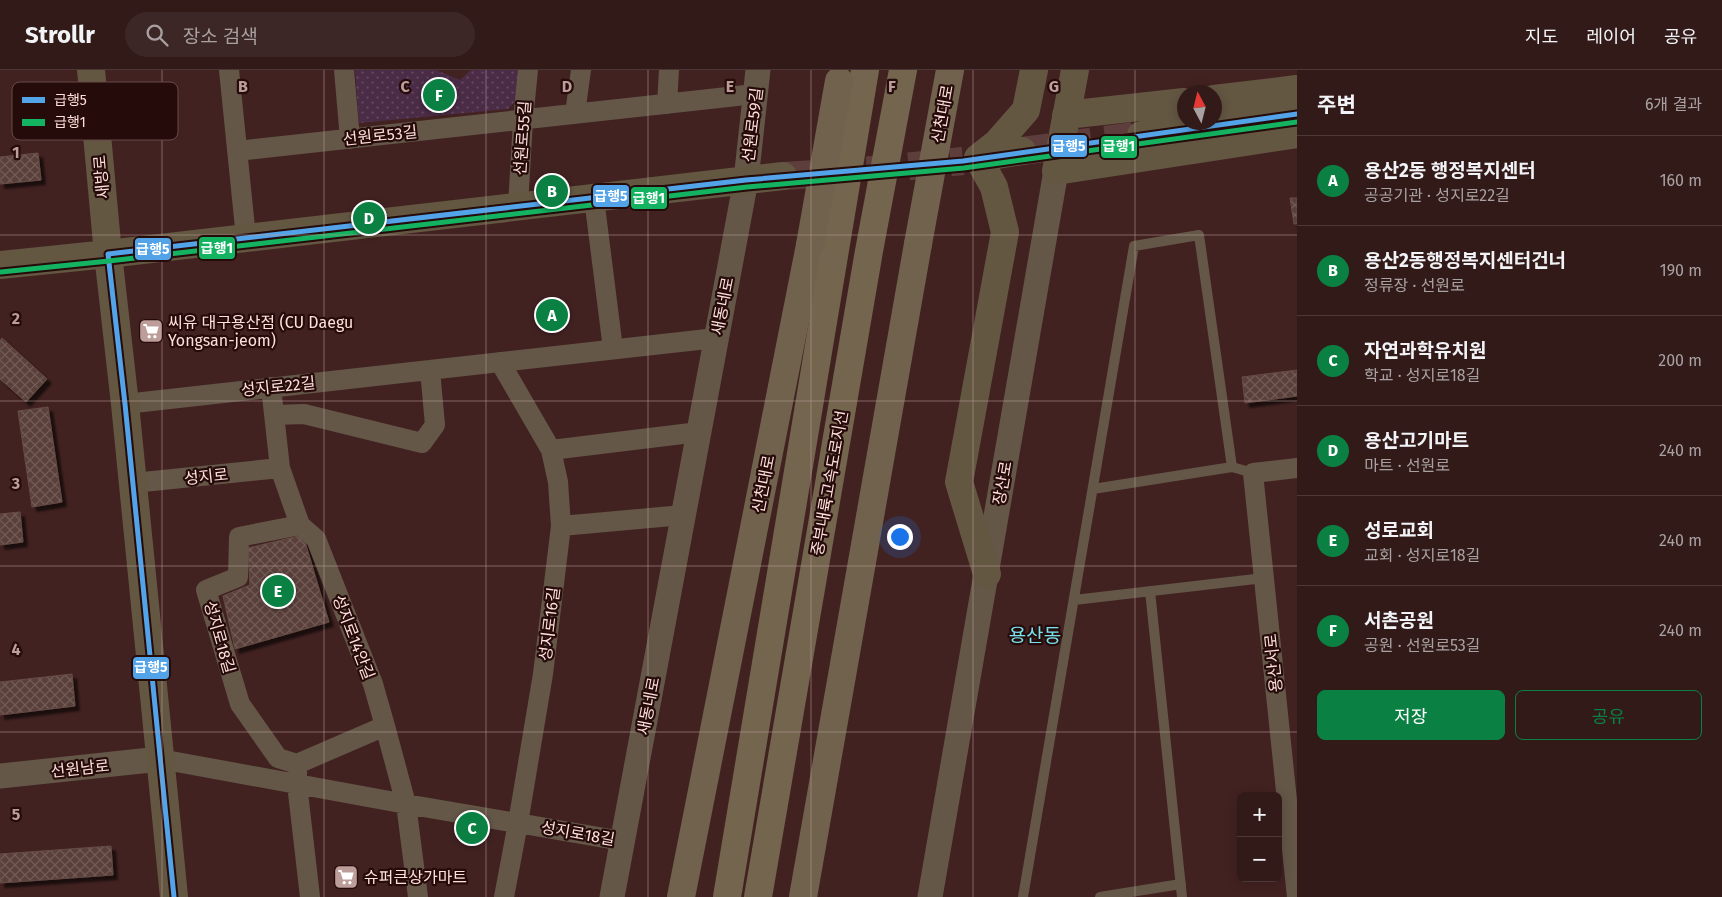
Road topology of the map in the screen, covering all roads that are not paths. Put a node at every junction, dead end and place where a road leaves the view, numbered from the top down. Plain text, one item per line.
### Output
1 (229, 70) edge
2 (344, 70) edge
3 (528, 70) edge
4 (581, 70) edge
5 (669, 70) edge
6 (758, 70) edge
7 (865, 70) edge
8 (903, 70) edge
9 (950, 70) edge
10 (1034, 70) edge
11 (1075, 70) edge
12 (839, 75) edge
13 (1297, 89) edge
14 (756, 94) junction
15 (1222, 97) edge
16 (1177, 103) edge
17 (667, 104) junction
18 (575, 114) junction
19 (1297, 114) edge
20 (1066, 115) junction
21 (523, 120) junction
22 (1297, 134) edge
23 (1141, 135) tunnel mouth
24 (350, 139) junction
25 (97, 140) edge
26 (238, 151) junction
27 (1022, 151) tunnel mouth
28 (971, 160) junction
29 (1056, 171) junction
30 (783, 176) tunnel mouth
31 (746, 180) junction
32 (594, 198) junction
33 (518, 206) junction
34 (246, 238) junction
35 (108, 254) junction
36 (0, 265) edge
37 (716, 338) junction
38 (613, 350) junction
39 (500, 362) junction
40 (430, 370) junction
41 (271, 387) junction
42 (126, 404) junction
43 (274, 415) junction
44 (699, 432) junction
45 (551, 450) junction
46 (1232, 467) junction
47 (280, 468) junction
48 (1297, 468) edge
49 (1253, 473) junction
50 (133, 483) junction
51 (1093, 489) junction
52 (683, 515) junction
53 (300, 525) junction
54 (561, 526) junction
55 (986, 574) junction
56 (1264, 578) junction
57 (1150, 591) junction
58 (1074, 600) junction
59 (385, 726) junction
60 (160, 759) junction
61 (297, 764) junction
62 (0, 776) edge
63 (297, 784) junction
64 (406, 804) junction
65 (518, 823) junction
66 (622, 841) junction
67 (1180, 884) junction
68 (174, 897) edge
69 (310, 897) edge
70 (418, 897) edge
71 (504, 897) edge
72 (612, 897) edge
73 (681, 897) edge
74 (727, 897) edge
75 (758, 897) edge
76 (803, 897) edge
77 (930, 897) edge
78 (1024, 897) edge
79 (1100, 897) edge
80 (1182, 897) edge
81 (1297, 897) edge

1 - 26 street
2 - 24 street
3 - 21 street, 선원로55길
4 - 18 street
5 - 17 street
6 - 14 street, 선원로59길
7 - 74 highway, 중부내륙고속도로지선
8 - 75 highway, 중부내륙고속도로지선
9 - 76 highway, 신천대로, bridge
10 - 28 main road
11 - 20 main road, 장산로
12 - 73 highway, 신천대로, bridge
13 - 15 main road
14 - 17 street, 선원로53길
14 - 31 street, 선원로59길
16 - 20 main road
17 - 18 street, 선원로53길
18 - 21 street, 선원로53길
19 - 23 main road
20 - 29 main road, 장산로
21 - 24 street, 선원로53길
21 - 33 street, 선원로55길
22 - 29 main road
24 - 26 street, 선원로53길
25 - 35 main road, 새방로
26 - 34 street
27 - 28 main road
28 - 55 main road
29 - 55 street, 장산로
30 - 31 main road
31 - 32 main road
31 - 37 street, 새동네로
32 - 33 main road
32 - 38 street
33 - 34 main road
34 - 35 main road
35 - 36 main road
35 - 42 main road
37 - 38 street, 성지로22길
37 - 44 street, 새동네로
38 - 39 street, 성지로22길
39 - 40 street, 성지로22길
39 - 45 street, 성지로16길
40 - 41 street, 성지로22길
40 - 43 street, 성지로22길
41 - 42 street, 성지로22길
41 - 43 street, 성지로14안길
42 - 50 main road
43 - 47 street, 성지로14안길
44 - 45 street
44 - 52 street, 새동네로
45 - 54 street, 성지로16길
46 - 49 lane
46 - 51 lane
46 - 51 lane
47 - 50 street, 성지로
47 - 53 street, 성지로14안길
48 - 49 street
49 - 56 street, 용산서로
50 - 60 main road
51 - 58 lane
52 - 54 street
52 - 66 street, 새동네로
53 - 59 street, 성지로14안길
53 - 61 street, 성지로18길
54 - 65 street, 성지로16길
55 - 77 street, 장산로
56 - 57 lane
56 - 81 street, 용산서로
57 - 58 lane
57 - 67 lane
58 - 78 lane
59 - 61 street
59 - 64 street, 성지로14안길
60 - 62 street, 선원남로
60 - 63 street, 성지로18길
60 - 68 main road
61 - 63 street
63 - 64 street, 성지로18길
63 - 69 street
64 - 65 street, 성지로18길
64 - 70 street, 성지로14안길
65 - 66 street, 성지로18길
65 - 71 street, 성지로16길
66 - 72 street, 새동네로
67 - 79 lane
67 - 80 lane

